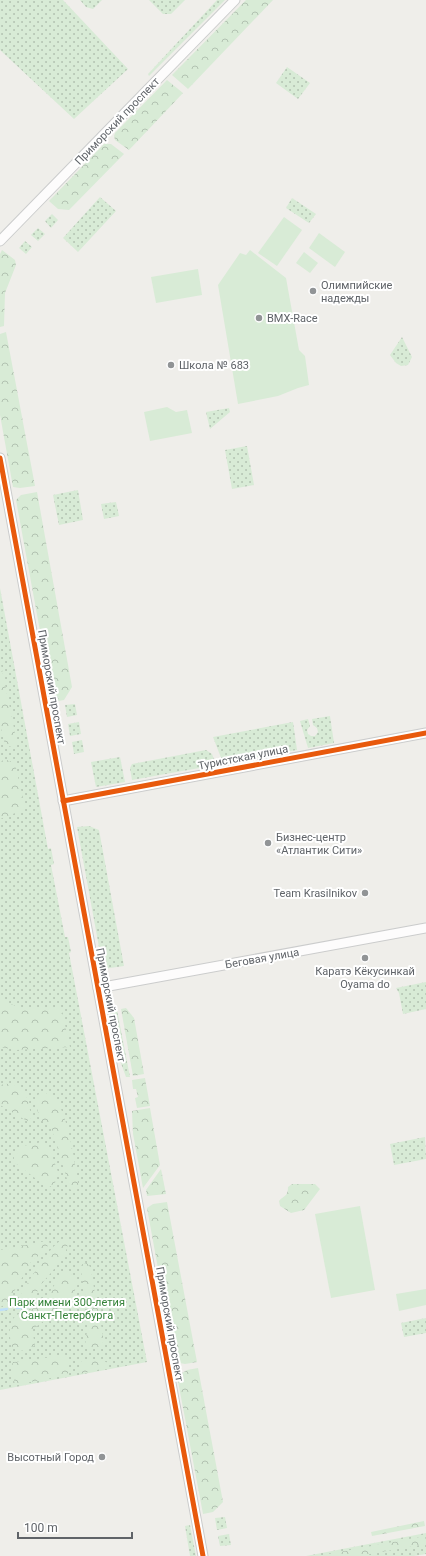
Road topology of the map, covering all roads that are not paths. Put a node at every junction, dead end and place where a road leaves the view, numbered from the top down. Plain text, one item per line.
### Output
1 (235, 0) edge
2 (0, 241) edge
3 (0, 458) edge
4 (426, 733) edge
5 (63, 801) junction
6 (426, 928) edge
7 (98, 988) junction
8 (203, 1556) edge

1 - 2 street, Приморский проспект
3 - 5 street, Приморский проспект
4 - 5 street, Туристская улица
5 - 7 street, Приморский проспект
6 - 7 street, Беговая улица
7 - 8 street, Приморский проспект

